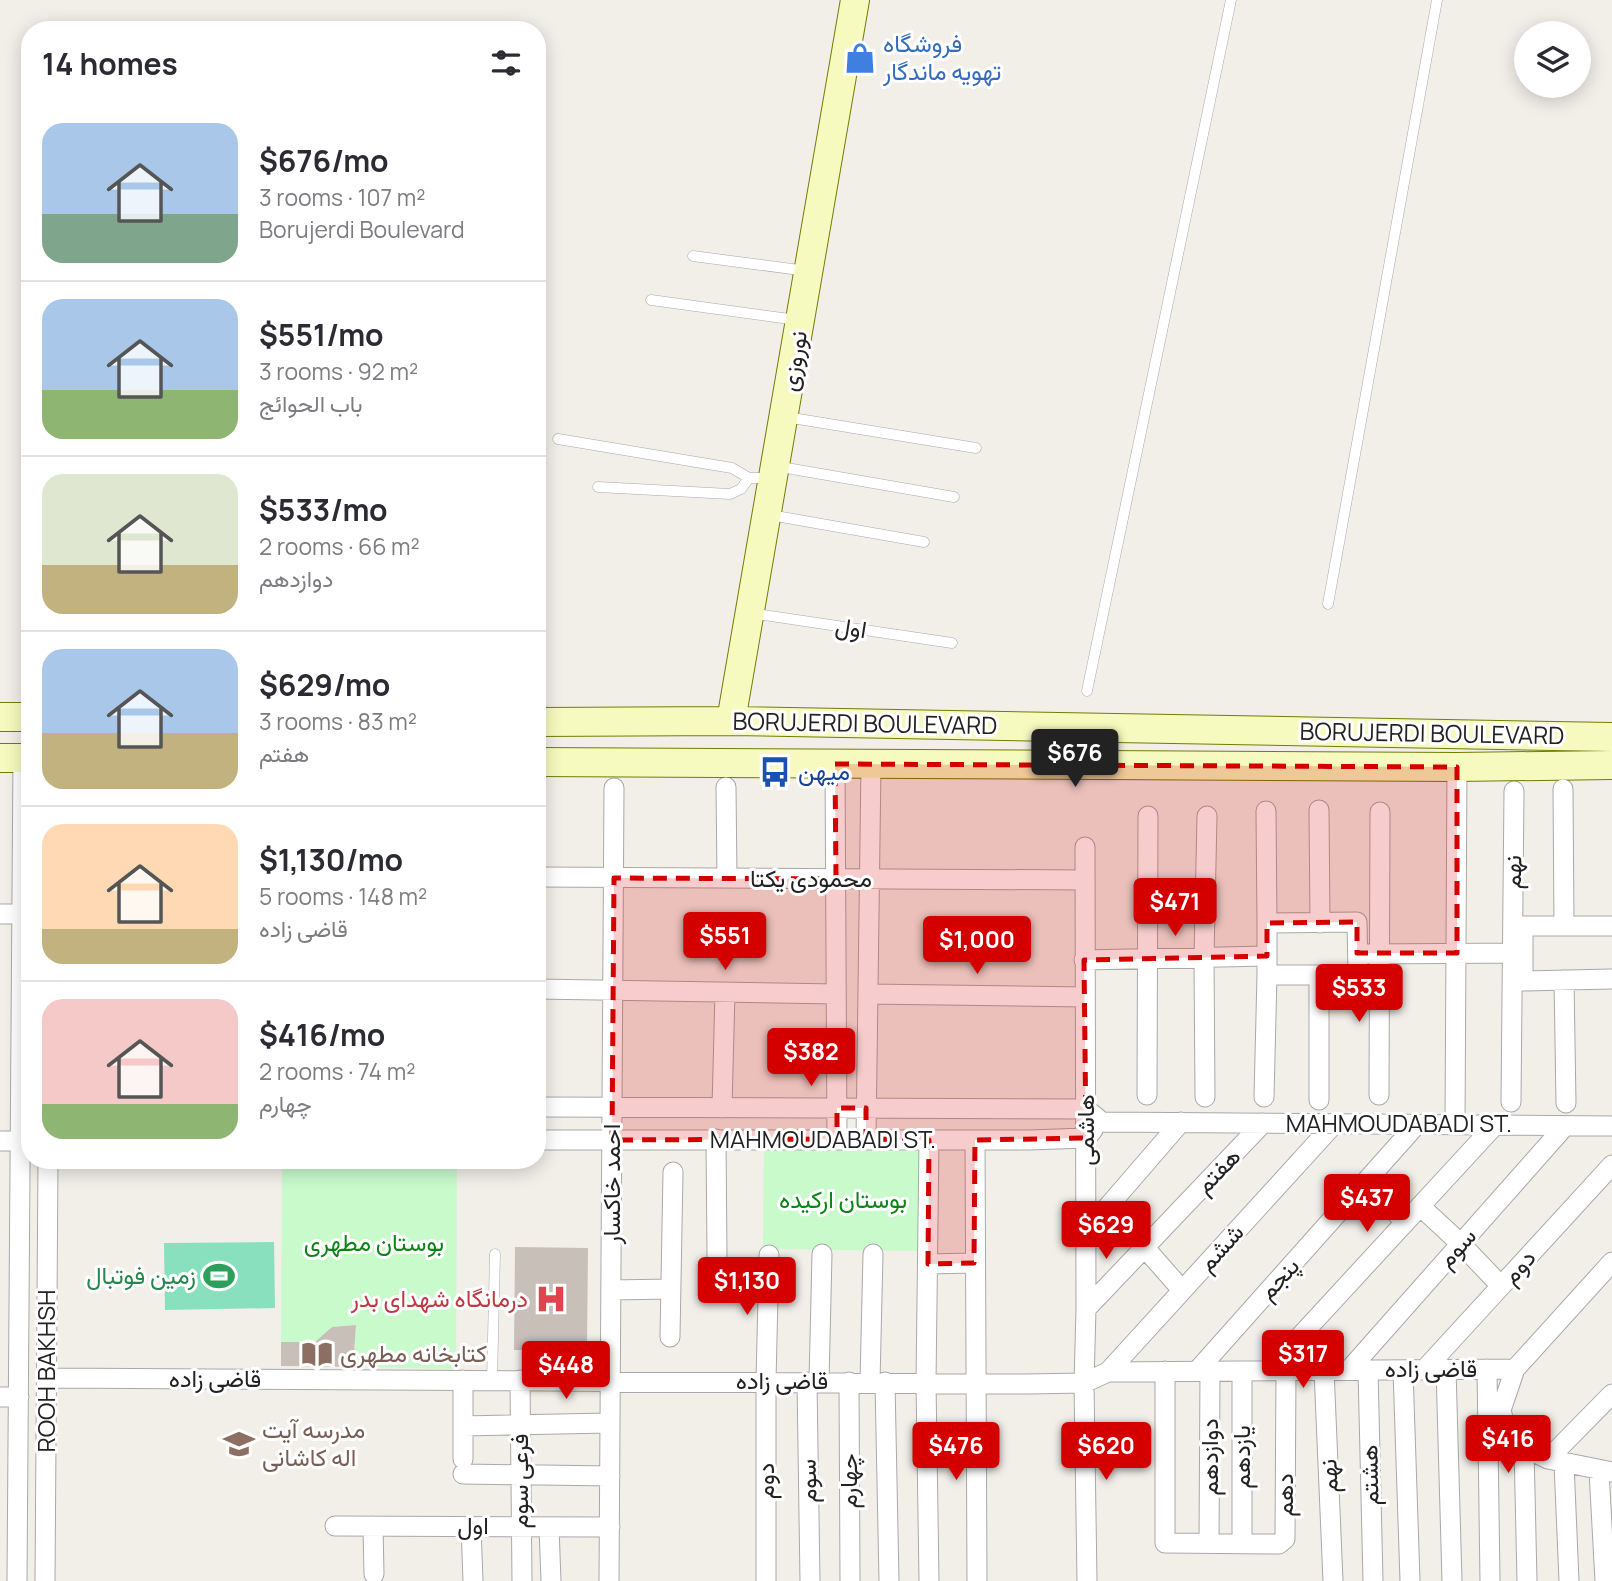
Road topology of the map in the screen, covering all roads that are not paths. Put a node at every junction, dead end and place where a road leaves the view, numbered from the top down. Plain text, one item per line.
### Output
1 (855, 0) edge
2 (1231, 0) edge
3 (1437, 0) edge
4 (693, 256) dead end
5 (809, 271) junction
6 (651, 300) dead end
7 (801, 320) junction
8 (784, 417) junction
9 (558, 439) dead end
10 (976, 447) dead end
11 (766, 474) junction
12 (598, 487) dead end
13 (954, 497) dead end
14 (767, 515) junction
15 (925, 542) dead end
16 (1328, 604) dead end
17 (750, 613) junction
18 (952, 643) dead end
19 (1087, 691) dead end
20 (0, 717) edge
21 (21, 717) edge
22 (731, 721) junction
23 (546, 722) edge
24 (1612, 737) edge
25 (18, 758) edge
26 (546, 762) edge
27 (835, 764) junction
28 (871, 764) junction
29 (1612, 765) edge
30 (1457, 767) junction
31 (726, 787) dead end
32 (614, 788) dead end
33 (1563, 789) dead end
34 (1514, 791) dead end
35 (21, 802) edge
36 (1318, 810) dead end
37 (1266, 811) dead end
38 (1380, 812) dead end
39 (1148, 816) dead end
40 (1207, 816) dead end
41 (1084, 847) dead end
42 (546, 877) edge
43 (614, 878) junction
44 (727, 878) junction
45 (836, 879) junction
46 (869, 879) junction
47 (1085, 880) junction
48 (0, 914) edge
49 (21, 914) edge
50 (1267, 923) junction
51 (1320, 923) junction
52 (1564, 926) junction
53 (1612, 926) edge
54 (1357, 953) junction
55 (1457, 953) junction
56 (1517, 953) junction
57 (1379, 954) junction
58 (1204, 957) junction
59 (1147, 958) junction
60 (1084, 960) junction
61 (1267, 965) junction
62 (1319, 975) junction
63 (1612, 979) edge
64 (1564, 980) junction
65 (546, 989) edge
66 (613, 991) junction
67 (725, 992) junction
68 (836, 994) junction
69 (868, 994) junction
70 (1085, 997) junction
71 (1379, 1094) dead end
72 (1147, 1095) dead end
73 (1205, 1097) dead end
74 (1264, 1097) dead end
75 (1319, 1100) dead end
76 (1511, 1102) dead end
77 (1566, 1103) dead end
78 (546, 1107) edge
79 (612, 1108) junction
80 (722, 1108) junction
81 (836, 1108) junction
82 (866, 1108) junction
83 (1086, 1109) junction
84 (1102, 1122) junction
85 (1181, 1122) junction
86 (1263, 1123) junction
87 (1334, 1124) junction
88 (1417, 1124) junction
89 (1455, 1125) junction
90 (1495, 1125) junction
91 (1565, 1126) junction
92 (1612, 1126) edge
93 (1086, 1138) junction
94 (716, 1139) junction
95 (837, 1139) junction
96 (866, 1139) junction
97 (546, 1140) edge
98 (612, 1140) junction
99 (929, 1140) junction
100 (975, 1140) junction
101 (0, 1141) edge
102 (21, 1141) edge
103 (1612, 1165) edge
104 (23, 1169) edge
105 (48, 1169) edge
106 (673, 1171) dead end
107 (1366, 1182) junction
108 (1420, 1206) junction
109 (1405, 1222) junction
110 (1086, 1232) junction
111 (1461, 1244) junction
112 (1145, 1248) junction
113 (495, 1254) dead end
114 (822, 1254) dead end
115 (873, 1254) dead end
116 (717, 1255) dead end
117 (769, 1255) dead end
118 (1612, 1262) edge
119 (928, 1264) junction
120 (974, 1264) junction
121 (1501, 1286) junction
122 (671, 1289) junction
123 (611, 1290) junction
124 (1182, 1290) junction
125 (1086, 1309) junction
126 (670, 1337) dead end
127 (1446, 1369) junction
128 (1487, 1369) junction
129 (1515, 1369) junction
130 (1277, 1370) junction
131 (1324, 1370) junction
132 (1358, 1370) junction
133 (1403, 1370) junction
134 (1425, 1370) junction
135 (1165, 1371) junction
136 (1204, 1371) junction
137 (1242, 1371) junction
138 (1108, 1372) junction
139 (47, 1378) junction
140 (463, 1380) junction
141 (492, 1380) junction
142 (520, 1380) junction
143 (611, 1381) junction
144 (766, 1381) junction
145 (813, 1382) junction
146 (849, 1382) junction
147 (878, 1382) junction
148 (926, 1382) junction
149 (976, 1383) junction
150 (1084, 1383) junction
151 (1612, 1394) edge
152 (9, 1397) edge
153 (610, 1423) junction
154 (520, 1424) junction
155 (463, 1426) junction
156 (1524, 1447) junction
157 (1556, 1461) junction
158 (1606, 1472) edge
159 (520, 1475) junction
160 (610, 1476) junction
161 (335, 1526) dead end
162 (373, 1526) junction
163 (471, 1526) junction
164 (520, 1527) junction
165 (549, 1527) junction
166 (610, 1527) junction
167 (1209, 1543) junction
168 (1242, 1544) junction
169 (374, 1574) dead end
170 (17, 1581) edge
171 (45, 1581) edge
172 (473, 1581) edge
173 (522, 1581) edge
174 (551, 1581) edge
175 (610, 1581) edge
176 (766, 1581) edge
177 (810, 1581) edge
178 (850, 1581) edge
179 (889, 1581) edge
180 (929, 1581) edge
181 (977, 1581) edge
182 (1087, 1581) edge
183 (1334, 1581) edge
184 (1373, 1581) edge
185 (1410, 1581) edge
186 (1452, 1581) edge
187 (1490, 1581) edge
188 (1527, 1581) edge
189 (1569, 1581) edge
190 (1605, 1581) edge

1 - 5 main road, نوروزی
2 - 19 lane
3 - 16 lane
4 - 5 lane
5 - 7 main road, نوروزی
6 - 7 lane
7 - 8 main road, نوروزی
8 - 10 lane
8 - 11 main road, نوروزی
9 - 11 lane
11 - 12 lane
11 - 13 lane
11 - 14 main road, نوروزی
14 - 15 lane
14 - 17 main road, نوروزی
17 - 18 lane, اول
17 - 22 main road, نوروزی
20 - 21 main road
22 - 23 main road, BORUJERDI BOULEVARD
22 - 24 main road, BORUJERDI BOULEVARD
25 - 35 street, ROOH BAKHSH
26 - 27 main road, BORUJERDI BOULEVARD
27 - 28 main road, BORUJERDI BOULEVARD
27 - 45 street
28 - 30 main road, BORUJERDI BOULEVARD
28 - 46 street
29 - 30 main road, BORUJERDI BOULEVARD
30 - 55 street
31 - 44 street
32 - 43 street, احمد خاکسار
33 - 52 street
34 - 56 street, نهم
36 - 51 street
37 - 50 street
38 - 57 street
39 - 59 street
40 - 58 street
41 - 47 street, هاشمی
42 - 43 street, محمودی یکتا
43 - 44 street, محمودی یکتا
43 - 66 street, احمد خاکسار
44 - 45 street, محمودی یکتا
45 - 46 street, محمودی یکتا
45 - 68 street
46 - 47 street, محمودی یکتا
46 - 69 street
47 - 60 street, هاشمی
48 - 49 street
50 - 51 street
50 - 61 street
51 - 54 street
52 - 53 street
52 - 56 street
54 - 57 street
54 - 62 street
55 - 56 street
55 - 57 street
55 - 89 street
56 - 64 street
56 - 76 street
57 - 71 street
58 - 59 street
58 - 61 street
58 - 73 street
59 - 60 street
59 - 72 street
60 - 70 street, هاشمی
61 - 62 street
61 - 74 street
62 - 75 street
63 - 64 street
64 - 77 street
65 - 66 street
66 - 67 street
66 - 79 street, احمد خاکسار
67 - 68 street
67 - 80 street
68 - 81 street
69 - 70 street
69 - 82 street
70 - 83 street, هاشمی
78 - 79 street, MAHMOUDABADI ST.
79 - 80 street, MAHMOUDABADI ST.
79 - 98 street, احمد خاکسار
80 - 81 street, MAHMOUDABADI ST.
81 - 82 street, MAHMOUDABADI ST.
81 - 95 street
82 - 83 street, MAHMOUDABADI ST.
82 - 96 street
83 - 84 street
83 - 93 street, هاشمی
84 - 85 street, MAHMOUDABADI ST.
84 - 93 street
85 - 86 street, MAHMOUDABADI ST.
85 - 110 street
86 - 87 street, MAHMOUDABADI ST.
86 - 112 street, هفتم
87 - 88 street, MAHMOUDABADI ST.
87 - 124 street, ششم
88 - 89 street, MAHMOUDABADI ST.
88 - 107 street, پنجم
89 - 90 street, MAHMOUDABADI ST.
90 - 91 street, MAHMOUDABADI ST.
90 - 108 street
91 - 92 street, MAHMOUDABADI ST.
91 - 111 street, سوم
93 - 100 street, MAHMOUDABADI ST.
93 - 110 street, هاشمی
94 - 95 street, MAHMOUDABADI ST.
94 - 98 street, MAHMOUDABADI ST.
94 - 116 street
95 - 96 street, MAHMOUDABADI ST.
96 - 99 street, MAHMOUDABADI ST.
97 - 98 street, MAHMOUDABADI ST.
98 - 123 street, احمد خاکسار
99 - 100 street, MAHMOUDABADI ST.
99 - 119 street
100 - 120 street
101 - 102 street
103 - 121 street, دوم
104 - 152 street, ROOH BAKHSH
105 - 139 street, ROOH BAKHSH
106 - 122 street
107 - 109 street
107 - 136 street, پنجم
108 - 109 street
108 - 111 street
109 - 130 street
110 - 125 street, هاشمی
111 - 121 street
111 - 132 street, سوم
112 - 124 street
112 - 125 street, هفتم
113 - 141 lane
114 - 145 street, سوم
115 - 147 street
117 - 144 street, دوم
118 - 129 street
119 - 120 street
119 - 148 street
120 - 149 street
121 - 134 street, دوم
122 - 123 street
122 - 126 street
123 - 143 street, احمد خاکسار
124 - 138 street, ششم
125 - 150 street, هاشمی
127 - 128 street, قاضی زاده
127 - 134 street, قاضی زاده
127 - 186 street
128 - 129 street, قاضی زاده
128 - 187 street
129 - 156 street
130 - 131 street, قاضی زاده
130 - 137 street, قاضی زاده
130 - 168 street, دهم
131 - 132 street, قاضی زاده
131 - 183 street, نهم
132 - 133 street, قاضی زاده
132 - 184 street, هشتم
133 - 134 street, قاضی زاده
133 - 185 street
135 - 136 street, قاضی زاده
135 - 138 street, قاضی زاده
135 - 167 street, دهم
136 - 137 street, قاضی زاده
136 - 167 street, دوازدهم
137 - 168 street, یازدهم
138 - 150 street, قاضی زاده
139 - 140 street, قاضی زاده
139 - 171 street, ROOH BAKHSH
140 - 141 street, قاضی زاده
140 - 155 street
141 - 142 street, قاضی زاده
142 - 143 street, قاضی زاده
142 - 154 street, فرعی سوم
143 - 144 street, قاضی زاده
143 - 153 street, احمد خاکسار
144 - 145 street, قاضی زاده
144 - 176 street, دوم
145 - 146 street, قاضی زاده
145 - 177 street, سوم
146 - 147 street, قاضی زاده
146 - 178 street, چهارم
147 - 148 street, قاضی زاده
147 - 179 street
148 - 149 street, قاضی زاده
148 - 180 street
149 - 150 street, قاضی زاده
149 - 181 street
150 - 182 street, هاشمی
151 - 157 street
152 - 170 street, ROOH BAKHSH
153 - 154 street
153 - 160 street, احمد خاکسار
154 - 155 street
154 - 159 street, فرعی سوم
155 - 159 street
156 - 157 street
156 - 188 street
157 - 158 street
157 - 189 street
158 - 190 street
159 - 160 street
159 - 164 street, فرعی سوم
160 - 166 street, احمد خاکسار
161 - 162 street, اول
162 - 163 street, اول
162 - 169 street
163 - 164 street, اول
163 - 172 street
164 - 165 street, اول
164 - 173 street, فرعی سوم
165 - 166 street, اول
165 - 174 street
166 - 175 street, احمد خاکسار
167 - 168 street, دهم

